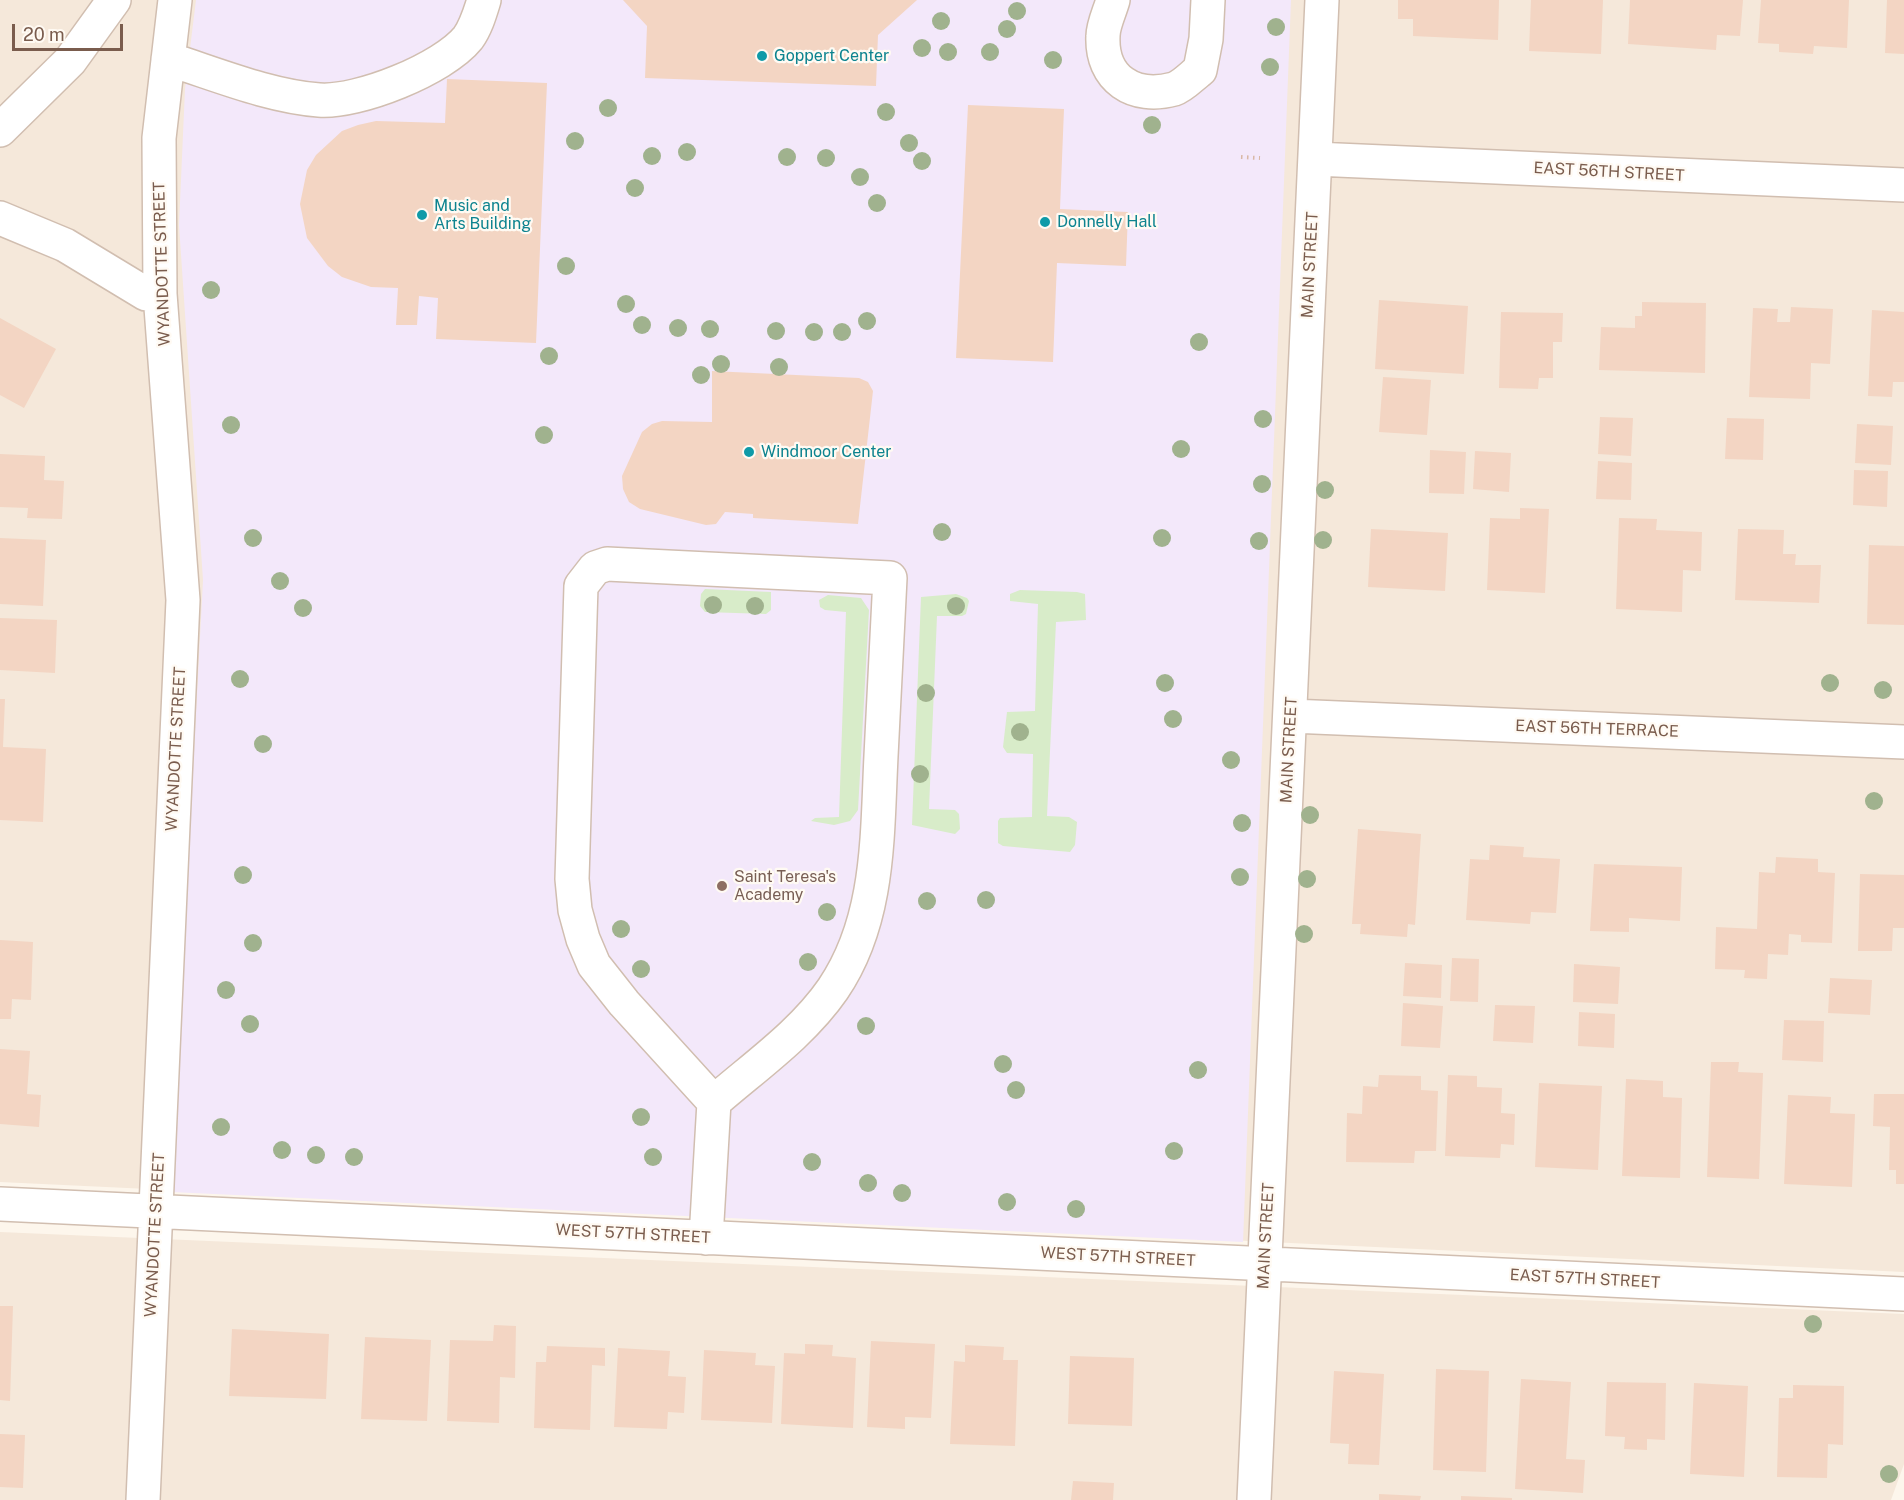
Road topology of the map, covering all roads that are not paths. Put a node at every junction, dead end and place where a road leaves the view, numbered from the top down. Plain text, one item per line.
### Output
1 (114, 0) edge
2 (175, 0) edge
3 (484, 0) edge
4 (1113, 0) edge
5 (1208, 0) edge
6 (1322, 0) edge
7 (168, 59) junction
8 (0, 130) edge
9 (1315, 159) junction
10 (1904, 185) edge
11 (0, 218) edge
12 (160, 294) junction
13 (1291, 716) junction
14 (1904, 742) edge
15 (714, 1102) junction
16 (0, 1204) edge
17 (156, 1211) junction
18 (706, 1238) junction
19 (1265, 1264) junction
20 (1904, 1294) edge
21 (143, 1500) edge
22 (1254, 1500) edge

1 - 8 street
2 - 7 street, WYANDOTTE STREET
3 - 7 street
4 - 5 street
6 - 9 street, MAIN STREET
7 - 12 street, WYANDOTTE STREET
9 - 10 street, EAST 56TH STREET
9 - 13 street, MAIN STREET
11 - 12 street
12 - 17 street, WYANDOTTE STREET
13 - 14 street, EAST 56TH TERRACE
13 - 19 street, MAIN STREET
15 - 15 street
15 - 18 street
16 - 17 street, WEST 57TH STREET
17 - 18 street, WEST 57TH STREET
17 - 21 street, WYANDOTTE STREET
18 - 19 street, WEST 57TH STREET
19 - 20 street, EAST 57TH STREET
19 - 22 street, MAIN STREET

